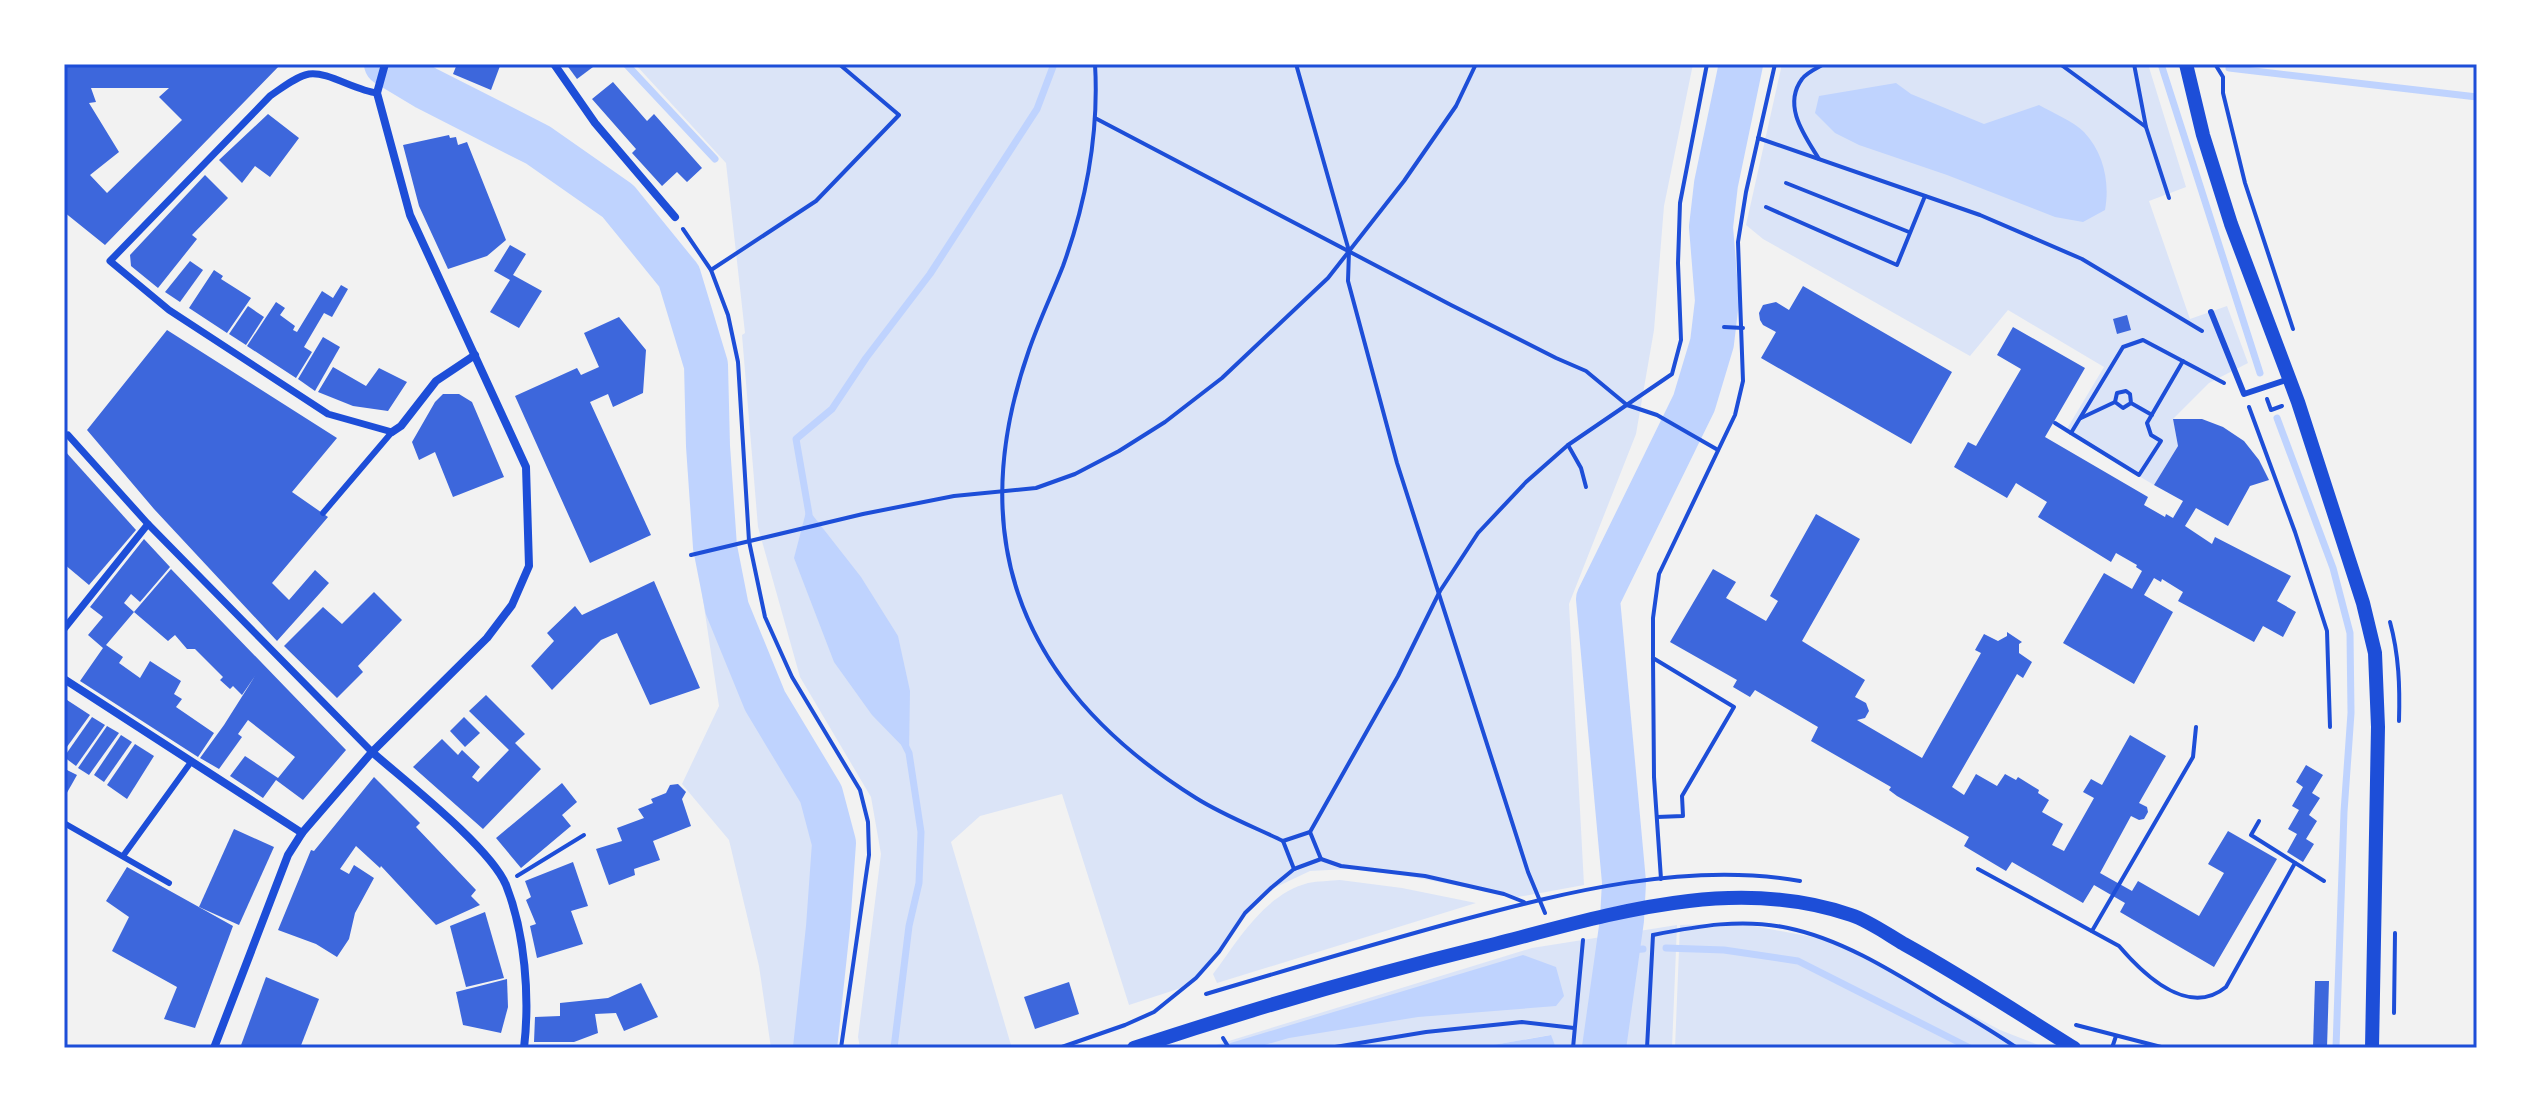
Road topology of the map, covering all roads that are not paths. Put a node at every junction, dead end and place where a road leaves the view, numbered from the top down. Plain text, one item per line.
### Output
1 (385, 64) edge
2 (554, 64) edge
3 (2186, 64) edge
4 (378, 89) junction
5 (675, 217) road end
6 (2211, 312) dead end
7 (475, 355) junction
8 (2289, 379) junction
9 (392, 432) junction
10 (68, 435) dead end
11 (323, 513) dead end
12 (148, 524) junction
13 (64, 629) edge
14 (64, 679) edge
15 (372, 752) junction
16 (191, 762) junction
17 (64, 823) edge
18 (302, 833) junction
19 (123, 856) junction
20 (169, 883) dead end
21 (214, 1048) edge
22 (524, 1048) edge
23 (1134, 1048) edge
24 (2074, 1048) edge
25 (2372, 1048) edge

1 - 4 street
2 - 5 street
3 - 8 street
4 - 7 street
4 - 9 street
6 - 8 lane
7 - 9 street
7 - 15 street
8 - 25 street
9 - 11 lane
10 - 12 street
12 - 13 street
12 - 15 street
14 - 16 street
15 - 18 street
15 - 22 street
16 - 18 street
16 - 19 lane
17 - 19 lane
18 - 21 street
19 - 20 lane
23 - 24 street

